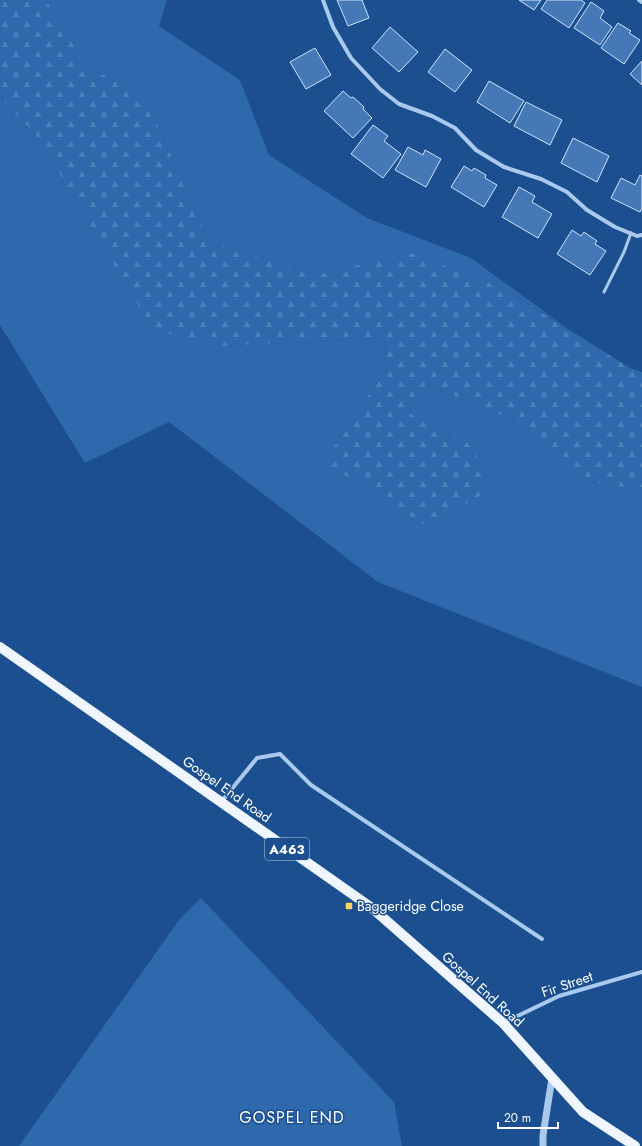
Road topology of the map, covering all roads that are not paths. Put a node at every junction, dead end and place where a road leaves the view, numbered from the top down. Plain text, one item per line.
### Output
1 (324, 0) edge
2 (639, 0) edge
3 (642, 2) edge
4 (631, 233) junction
5 (642, 235) edge
6 (604, 292) dead end
7 (0, 647) edge
8 (221, 803) junction
9 (542, 939) dead end
10 (642, 972) edge
11 (503, 1023) junction
12 (552, 1078) junction
13 (543, 1146) edge
14 (635, 1146) edge

1 - 4 street
2 - 3 street
4 - 5 street
4 - 6 lane
7 - 8 main road, Gospel End Road / A463
8 - 9 street
8 - 11 main road, Gospel End Road / A463
10 - 11 street, Fir Street
11 - 12 main road, Gospel End Road / A463
12 - 13 street
12 - 14 main road, A463

